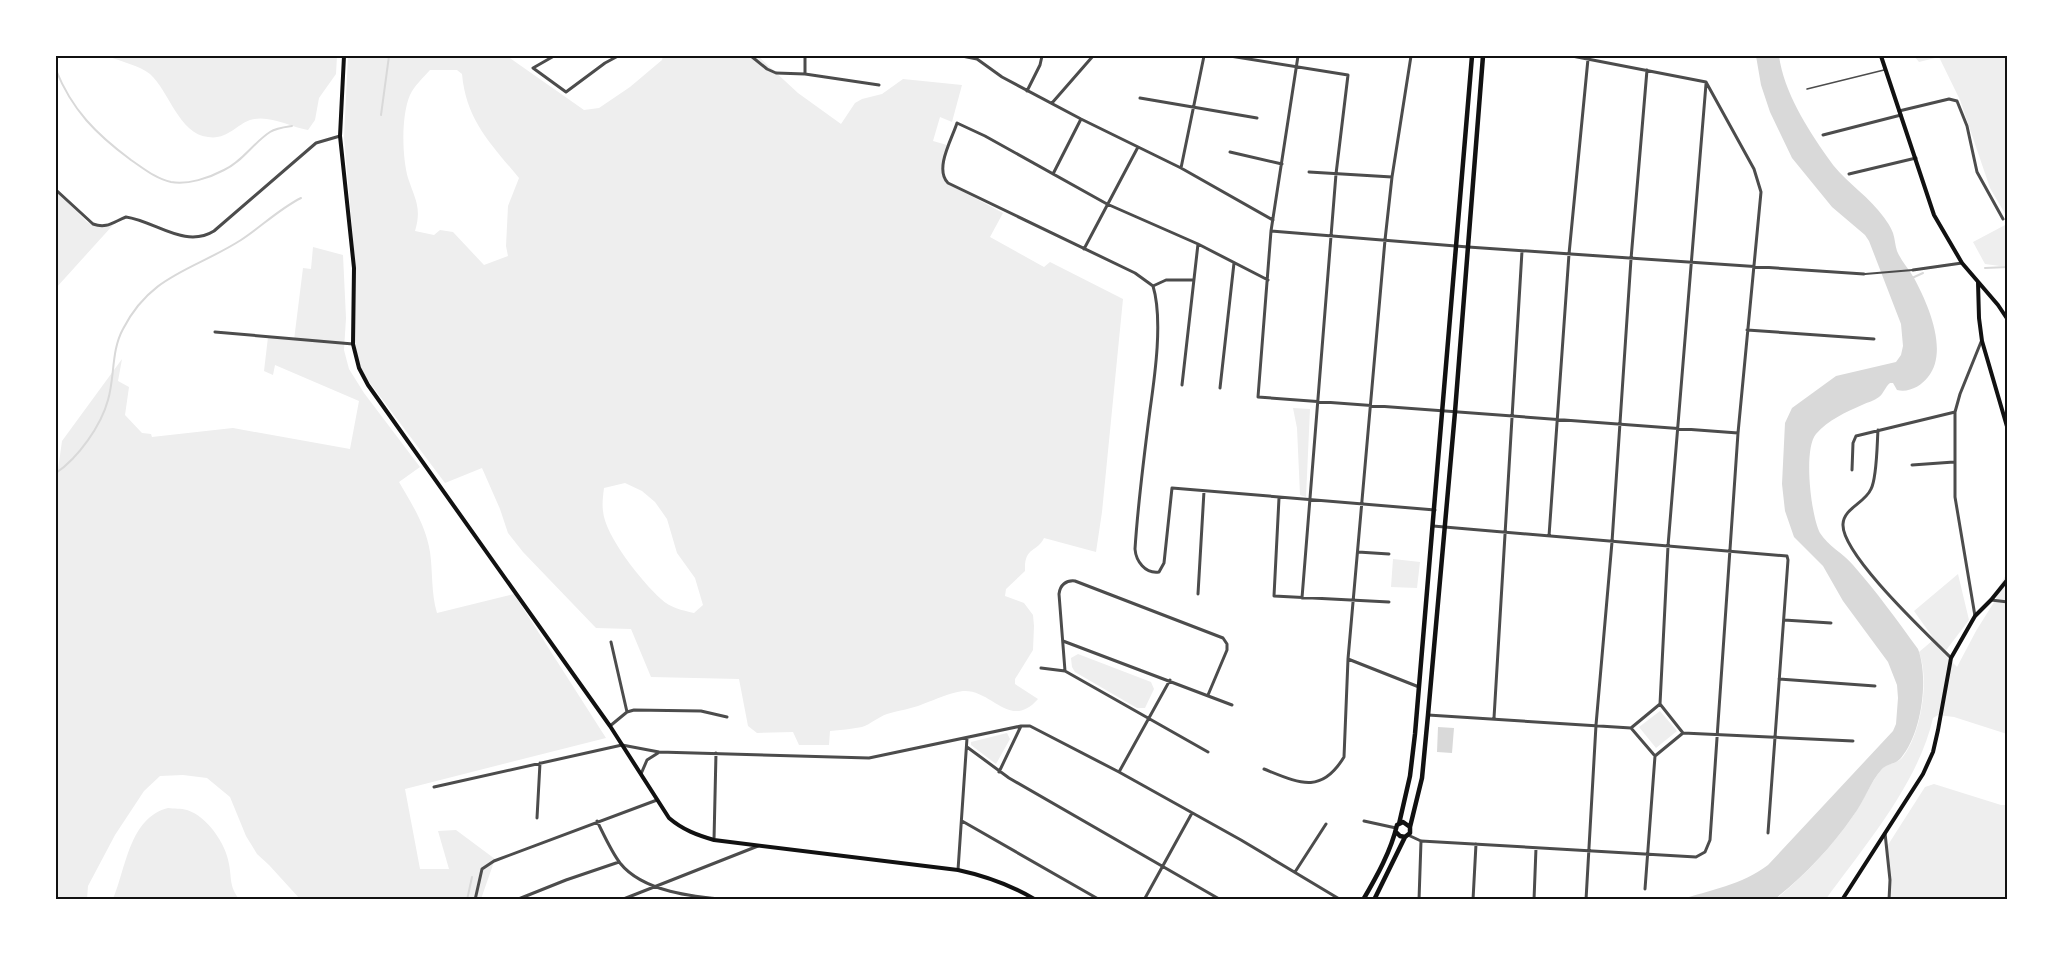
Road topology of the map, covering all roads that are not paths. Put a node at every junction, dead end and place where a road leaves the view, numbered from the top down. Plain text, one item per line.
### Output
1 (344, 56) edge
2 (554, 56) edge
3 (618, 56) edge
4 (751, 56) edge
5 (805, 56) edge
6 (962, 56) edge
7 (1042, 56) edge
8 (1093, 56) edge
9 (1204, 56) edge
10 (1230, 56) edge
11 (1298, 56) edge
12 (1411, 56) edge
13 (1472, 56) edge
14 (1483, 56) edge
15 (1575, 56) edge
16 (1881, 56) edge
17 (976, 57) edge
18 (1588, 59) junction
19 (1296, 66) junction
20 (1647, 70) junction
21 (1885, 70) junction
22 (805, 74) junction
23 (1706, 82) junction
24 (879, 85) dead end
25 (1808, 89) dead end
26 (1027, 91) junction
27 (1140, 98) dead end
28 (1052, 104) junction
29 (1194, 107) junction
30 (1467, 112) junction
31 (1479, 112) junction
32 (1900, 113) junction
33 (1257, 118) dead end
34 (1081, 119) junction
35 (1822, 135) dead end
36 (340, 136) junction
37 (1138, 147) junction
38 (1230, 152) dead end
39 (1916, 158) junction
40 (1282, 164) junction
41 (1181, 168) junction
42 (1309, 172) dead end
43 (1053, 174) junction
44 (1336, 174) junction
45 (1849, 174) dead end
46 (1392, 177) junction
47 (56, 190) edge
48 (1107, 204) junction
49 (2003, 219) dead end
50 (1273, 220) junction
51 (1272, 231) junction
52 (1332, 236) junction
53 (1385, 240) junction
54 (1198, 244) junction
55 (1456, 246) junction
56 (1468, 247) junction
57 (1084, 249) junction
58 (1522, 251) junction
59 (1569, 254) junction
60 (1631, 258) junction
61 (1692, 262) junction
62 (1233, 263) junction
63 (1962, 263) junction
64 (1753, 268) junction
65 (1913, 270) joint
66 (1864, 274) joint
67 (1194, 280) junction
68 (1268, 280) junction
69 (1978, 281) junction
70 (1153, 286) junction
71 (2007, 320) edge
72 (1747, 330) junction
73 (215, 332) dead end
74 (1874, 339) dead end
75 (1982, 341) junction
76 (353, 345) junction
77 (1182, 385) dead end
78 (1220, 388) dead end
79 (1318, 402) junction
80 (1370, 406) junction
81 (1443, 411) junction
82 (1455, 412) junction
83 (1955, 412) junction
84 (1512, 416) junction
85 (1558, 420) junction
86 (1619, 424) junction
87 (1677, 428) junction
88 (1878, 430) junction
89 (2007, 430) edge
90 (1738, 433) junction
91 (1954, 462) junction
92 (1912, 465) dead end
93 (1852, 470) dead end
94 (1204, 491) junction
95 (1279, 498) junction
96 (1310, 500) junction
97 (1362, 504) junction
98 (1435, 510) junction
99 (1433, 526) junction
100 (1444, 527) junction
101 (1505, 532) junction
102 (1549, 536) junction
103 (1612, 542) junction
104 (1668, 546) junction
105 (1730, 550) junction
106 (1358, 552) junction
107 (1389, 554) dead end
108 (2007, 579) edge
109 (1198, 594) dead end
110 (1302, 598) junction
111 (1354, 600) junction
112 (1991, 600) junction
113 (1389, 602) dead end
114 (2007, 602) edge
115 (1976, 616) junction
116 (1785, 620) junction
117 (1831, 622) dead end
118 (1064, 641) junction
119 (611, 642) dead end
120 (1951, 658) junction
121 (1348, 659) junction
122 (1041, 668) dead end
123 (1065, 670) junction
124 (1779, 679) junction
125 (1170, 681) junction
126 (1875, 686) dead end
127 (1419, 687) junction
128 (1208, 695) junction
129 (1660, 704) junction
130 (1232, 705) dead end
131 (627, 712) junction
132 (1428, 715) junction
133 (727, 717) dead end
134 (1494, 718) junction
135 (1148, 719) junction
136 (1596, 725) junction
137 (610, 726) junction
138 (1021, 726) junction
139 (1631, 728) junction
140 (1683, 733) junction
141 (1718, 735) junction
142 (967, 738) junction
143 (1775, 738) junction
144 (1853, 741) dead end
145 (622, 745) junction
146 (967, 747) junction
147 (659, 752) junction
148 (1208, 752) dead end
149 (716, 753) junction
150 (1655, 756) junction
151 (540, 763) junction
152 (1264, 770) dead end
153 (999, 772) junction
154 (1119, 772) junction
155 (641, 774) junction
156 (1410, 776) junction
157 (1422, 778) junction
158 (434, 787) dead end
159 (657, 800) junction
160 (1192, 813) junction
161 (537, 818) dead end
162 (597, 821) junction
163 (962, 821) junction
164 (1364, 821) dead end
165 (1326, 824) dead end
166 (1410, 827) junction
167 (1397, 828) junction
168 (1885, 831) junction
169 (1768, 833) dead end
170 (1407, 836) junction
171 (714, 840) junction
172 (1421, 841) junction
173 (1476, 844) junction
174 (758, 846) junction
175 (1536, 848) junction
176 (1588, 851) junction
177 (1647, 855) junction
178 (619, 862) junction
179 (1162, 866) junction
180 (958, 870) junction
181 (1295, 872) junction
182 (655, 887) junction
183 (1645, 889) dead end
184 (475, 900) edge
185 (516, 900) edge
186 (621, 900) edge
187 (730, 900) edge
188 (1036, 900) edge
189 (1100, 900) edge
190 (1144, 900) edge
191 (1221, 900) edge
192 (1341, 900) edge
193 (1363, 900) edge
194 (1374, 900) edge
195 (1419, 900) edge
196 (1473, 900) edge
197 (1534, 900) edge
198 (1586, 900) edge
199 (1842, 900) edge
200 (1889, 900) edge

1 - 36 main road
2 - 3 street
4 - 22 street
5 - 22 street
6 - 17 street
7 - 26 street
8 - 28 street
9 - 29 street
10 - 19 street
11 - 19 street
12 - 46 street
13 - 30 main road
14 - 31 main road
15 - 18 street
16 - 21 main road
17 - 26 street
18 - 20 street
18 - 59 street
19 - 40 street
19 - 44 street
20 - 23 street
20 - 60 street
21 - 25 lane
21 - 32 main road
22 - 24 street
23 - 61 street
23 - 64 street
26 - 28 street
27 - 29 street
28 - 34 street
29 - 33 street
29 - 41 street
30 - 31 main road
30 - 55 main road
31 - 56 main road
32 - 35 street
32 - 39 main road
32 - 49 street
34 - 37 street
34 - 43 street
36 - 47 street
36 - 76 main road
37 - 41 street
37 - 48 street
38 - 40 street
39 - 45 street
39 - 63 main road
40 - 50 street
41 - 50 street
42 - 44 street
43 - 48 street
43 - 57 street
44 - 46 street
44 - 52 street
46 - 53 street
48 - 54 street
48 - 57 street
50 - 51 street
51 - 52 street
51 - 68 street
52 - 53 street
52 - 79 street
53 - 55 street
53 - 80 street
54 - 62 street
54 - 67 street
55 - 56 street
55 - 81 main road
56 - 58 street
56 - 82 main road
57 - 70 street
58 - 59 street
58 - 84 street
59 - 60 street
59 - 85 street
60 - 61 street
60 - 86 street
61 - 64 street
61 - 87 street
62 - 68 street
62 - 78 street
63 - 65 street
63 - 69 main road
64 - 66 street
64 - 72 street
65 - 66 street
67 - 70 street
67 - 77 street
68 - 79 street
69 - 71 main road
69 - 75 main road
70 - 94 street
72 - 74 street
72 - 90 street
73 - 76 street
75 - 83 street
75 - 89 main road
76 - 137 main road
79 - 80 street
79 - 96 street
80 - 81 street
80 - 97 street
81 - 82 street
81 - 98 main road
82 - 84 street
82 - 100 main road
83 - 88 street
83 - 91 street
84 - 85 street
84 - 101 street
85 - 86 street
85 - 102 street
86 - 87 street
86 - 103 street
87 - 90 street
87 - 104 street
88 - 93 street
88 - 120 street
90 - 105 street
91 - 92 street
91 - 115 street
94 - 95 street
94 - 109 street
95 - 96 street
95 - 110 street
96 - 97 street
96 - 110 street
97 - 98 street
97 - 106 street
98 - 99 main road
99 - 100 street
99 - 127 main road
100 - 101 street
100 - 132 main road
101 - 102 street
101 - 134 street
102 - 103 street
103 - 104 street
103 - 136 street
104 - 105 street
104 - 129 street
105 - 116 street
105 - 141 street
106 - 107 street
106 - 111 street
108 - 112 main road
110 - 111 street
111 - 113 street
111 - 121 street
112 - 114 street
112 - 115 main road
115 - 120 main road
116 - 117 street
116 - 124 street
118 - 123 street
118 - 125 street
118 - 128 street
119 - 131 street
120 - 168 main road
121 - 127 street
121 - 152 street
122 - 123 street
123 - 135 street
124 - 126 street
124 - 143 street
125 - 128 street
125 - 135 street
127 - 156 main road
128 - 130 street
129 - 139 street
129 - 140 street
131 - 133 street
131 - 137 street
132 - 134 street
132 - 157 main road
134 - 136 street
135 - 148 street
135 - 154 street
136 - 139 street
136 - 176 street
137 - 145 main road
138 - 142 street
138 - 153 street
138 - 154 street
139 - 150 street
140 - 141 street
140 - 150 street
141 - 143 street
141 - 177 street
142 - 146 street
142 - 149 street
143 - 144 street
143 - 169 street
145 - 147 street
145 - 151 street
145 - 155 main road
146 - 153 street
146 - 163 street
147 - 149 street
147 - 155 street
149 - 171 street
150 - 177 street
151 - 158 street
151 - 161 street
153 - 179 street
154 - 160 street
155 - 159 main road
156 - 157 main road
156 - 167 main road
157 - 166 main road
159 - 162 street
159 - 171 main road
160 - 179 street
160 - 181 street
162 - 178 street
162 - 184 street
163 - 180 street
163 - 189 street
164 - 167 street
165 - 181 street
166 - 167 main road
166 - 170 main road
167 - 170 main road
167 - 193 main road
168 - 199 main road
168 - 200 street
170 - 172 street
170 - 194 main road
171 - 174 main road
172 - 173 street
172 - 195 street
173 - 175 street
173 - 196 street
174 - 180 main road
174 - 182 street
175 - 176 street
175 - 197 street
176 - 177 street
176 - 198 street
177 - 183 street
178 - 182 street
178 - 185 street
179 - 190 street
179 - 191 street
180 - 188 main road
181 - 192 street
182 - 186 street
182 - 187 street

